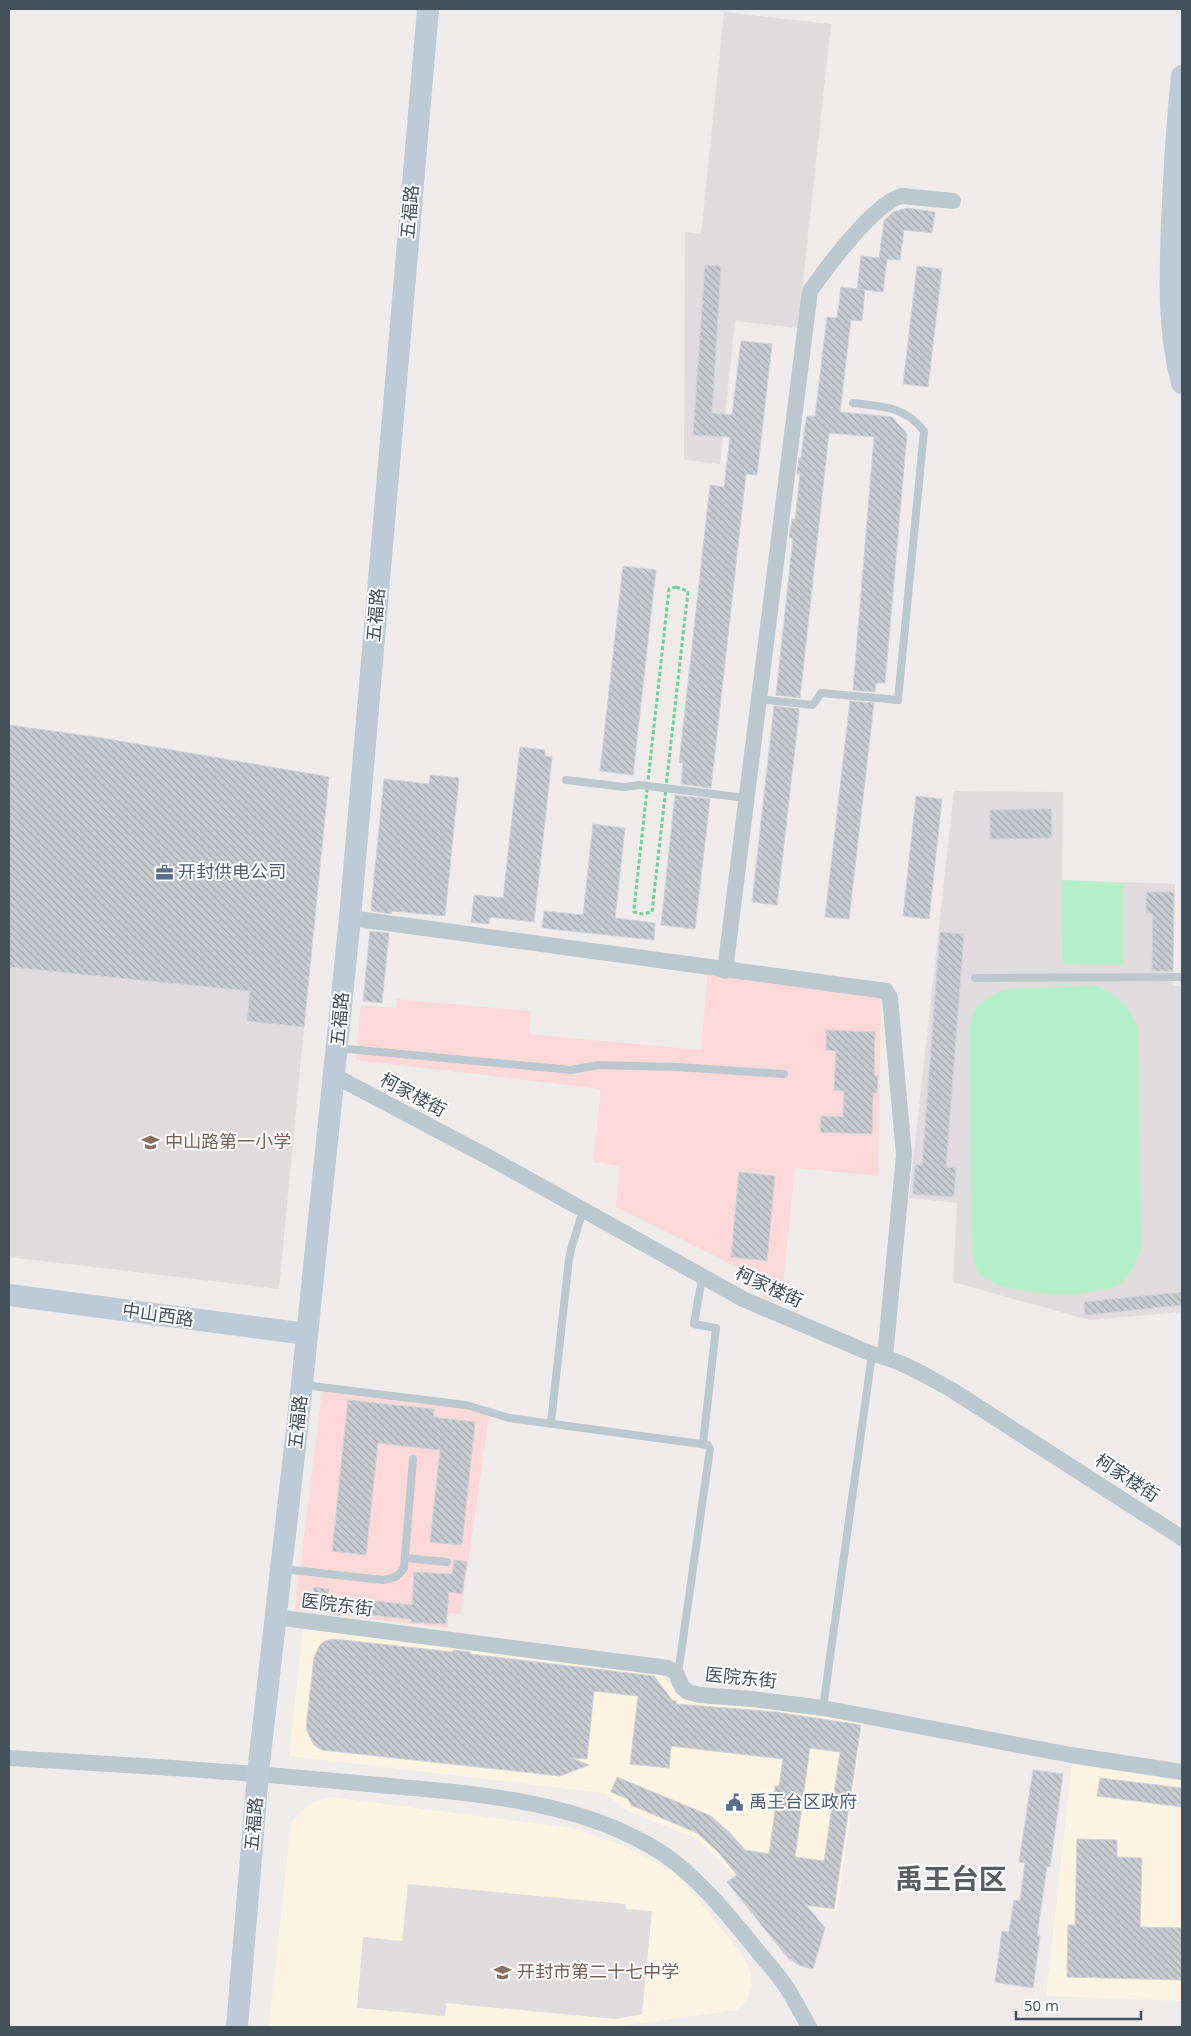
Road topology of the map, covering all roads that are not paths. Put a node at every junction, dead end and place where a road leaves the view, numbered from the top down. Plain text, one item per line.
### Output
1 (428, 9) edge
2 (1182, 76) edge
3 (1178, 161) edge
4 (953, 201) dead end
5 (1176, 310) edge
6 (1182, 383) edge
7 (853, 404) dead end
8 (758, 700) junction
9 (566, 780) dead end
10 (746, 798) junction
11 (350, 918) junction
12 (725, 971) junction
13 (1182, 977) edge
14 (975, 978) dead end
15 (337, 1048) junction
16 (784, 1074) dead end
17 (335, 1076) junction
18 (583, 1210) junction
19 (704, 1277) junction
20 (9, 1295) edge
21 (307, 1334) junction
22 (879, 1356) junction
23 (302, 1384) junction
24 (551, 1423) junction
25 (703, 1443) junction
26 (413, 1459) dead end
27 (1182, 1538) edge
28 (405, 1558) junction
29 (446, 1562) dead end
30 (281, 1568) junction
31 (275, 1617) junction
32 (678, 1678) junction
33 (823, 1708) junction
34 (9, 1758) edge
35 (1182, 1772) edge
36 (258, 1773) junction
37 (237, 2027) edge
38 (809, 2027) edge

1 - 11 street, 五福路
2 - 3 street
3 - 5 street
4 - 8 street
5 - 6 street
7 - 8 lane
8 - 10 street
9 - 10 lane
10 - 12 street
11 - 12 street
11 - 15 street, 五福路
12 - 22 street
13 - 14 lane
15 - 16 lane
15 - 17 street, 五福路
17 - 18 street, 柯家楼街
17 - 21 street, 五福路
18 - 19 street, 柯家楼街
18 - 24 lane
19 - 22 street, 柯家楼街
19 - 25 lane
20 - 21 street, 中山西路
21 - 23 street, 五福路
22 - 27 street, 柯家楼街
22 - 33 lane
23 - 24 lane
23 - 30 street, 五福路
24 - 25 lane
25 - 32 lane
26 - 28 lane
28 - 29 lane
28 - 30 lane
30 - 31 street, 五福路
31 - 32 street, 医院东街
31 - 36 street, 五福路
32 - 33 street, 医院东街
33 - 35 street, 医院东街
34 - 36 street
36 - 37 street, 五福路
36 - 38 street

